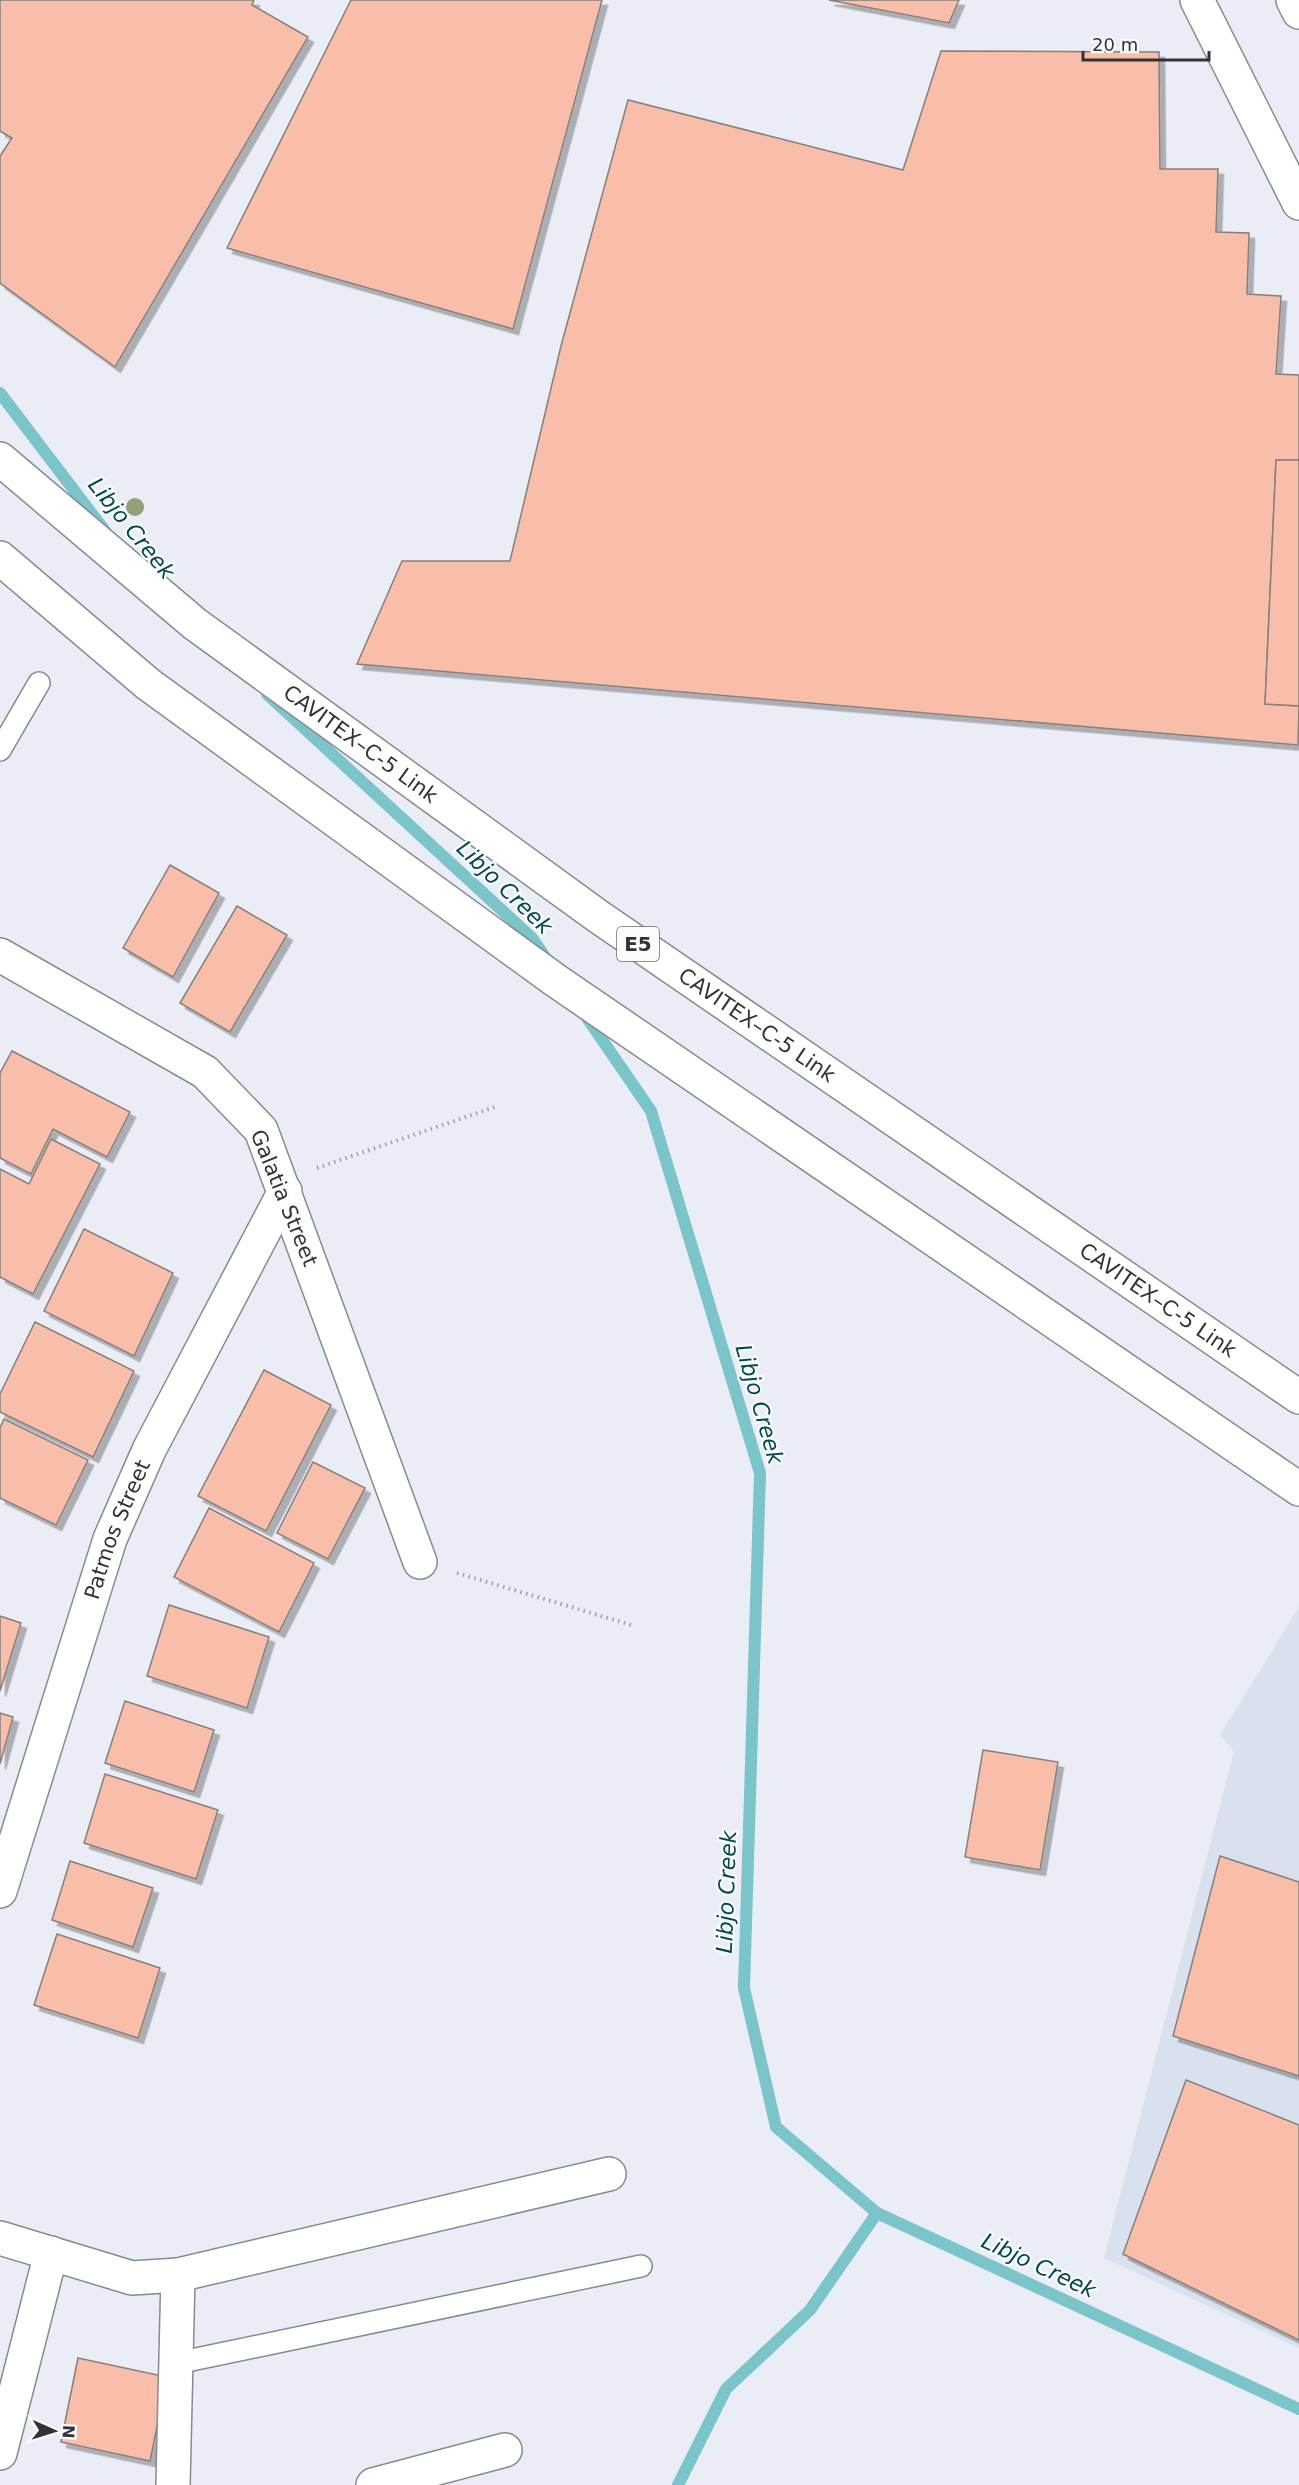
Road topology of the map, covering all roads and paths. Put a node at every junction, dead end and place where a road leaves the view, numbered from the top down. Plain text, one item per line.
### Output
1 (1197, 0) edge
2 (1293, 0) edge
3 (1299, 12) edge
4 (1299, 202) edge
5 (0, 459) edge
6 (0, 558) edge
7 (39, 683) dead end
8 (0, 750) edge
9 (0, 955) edge
10 (495, 1107) dead end
11 (283, 1185) junction
12 (1299, 1398) edge
13 (1299, 1489) edge
14 (420, 1562) joint
15 (635, 1626) dead end
16 (0, 1891) edge
17 (609, 2174) dead end
18 (0, 2238) edge
19 (51, 2253) junction
20 (641, 2266) dead end
21 (178, 2275) junction
22 (177, 2363) junction
23 (505, 2450) dead end
24 (0, 2453) edge
25 (173, 2485) edge
26 (373, 2485) edge

1 - 4 main road
2 - 3 main road
5 - 12 main road, CAVITEX–C-5 Link / E5
6 - 13 main road
7 - 8 lane
9 - 11 main road, Galatia Street
10 - 11 path
11 - 14 main road, Galatia Street
11 - 16 main road, Patmos Street
14 - 15 path
17 - 21 main road
18 - 19 main road
19 - 21 main road
19 - 24 main road
20 - 22 lane
21 - 22 main road
22 - 25 main road
23 - 26 main road

